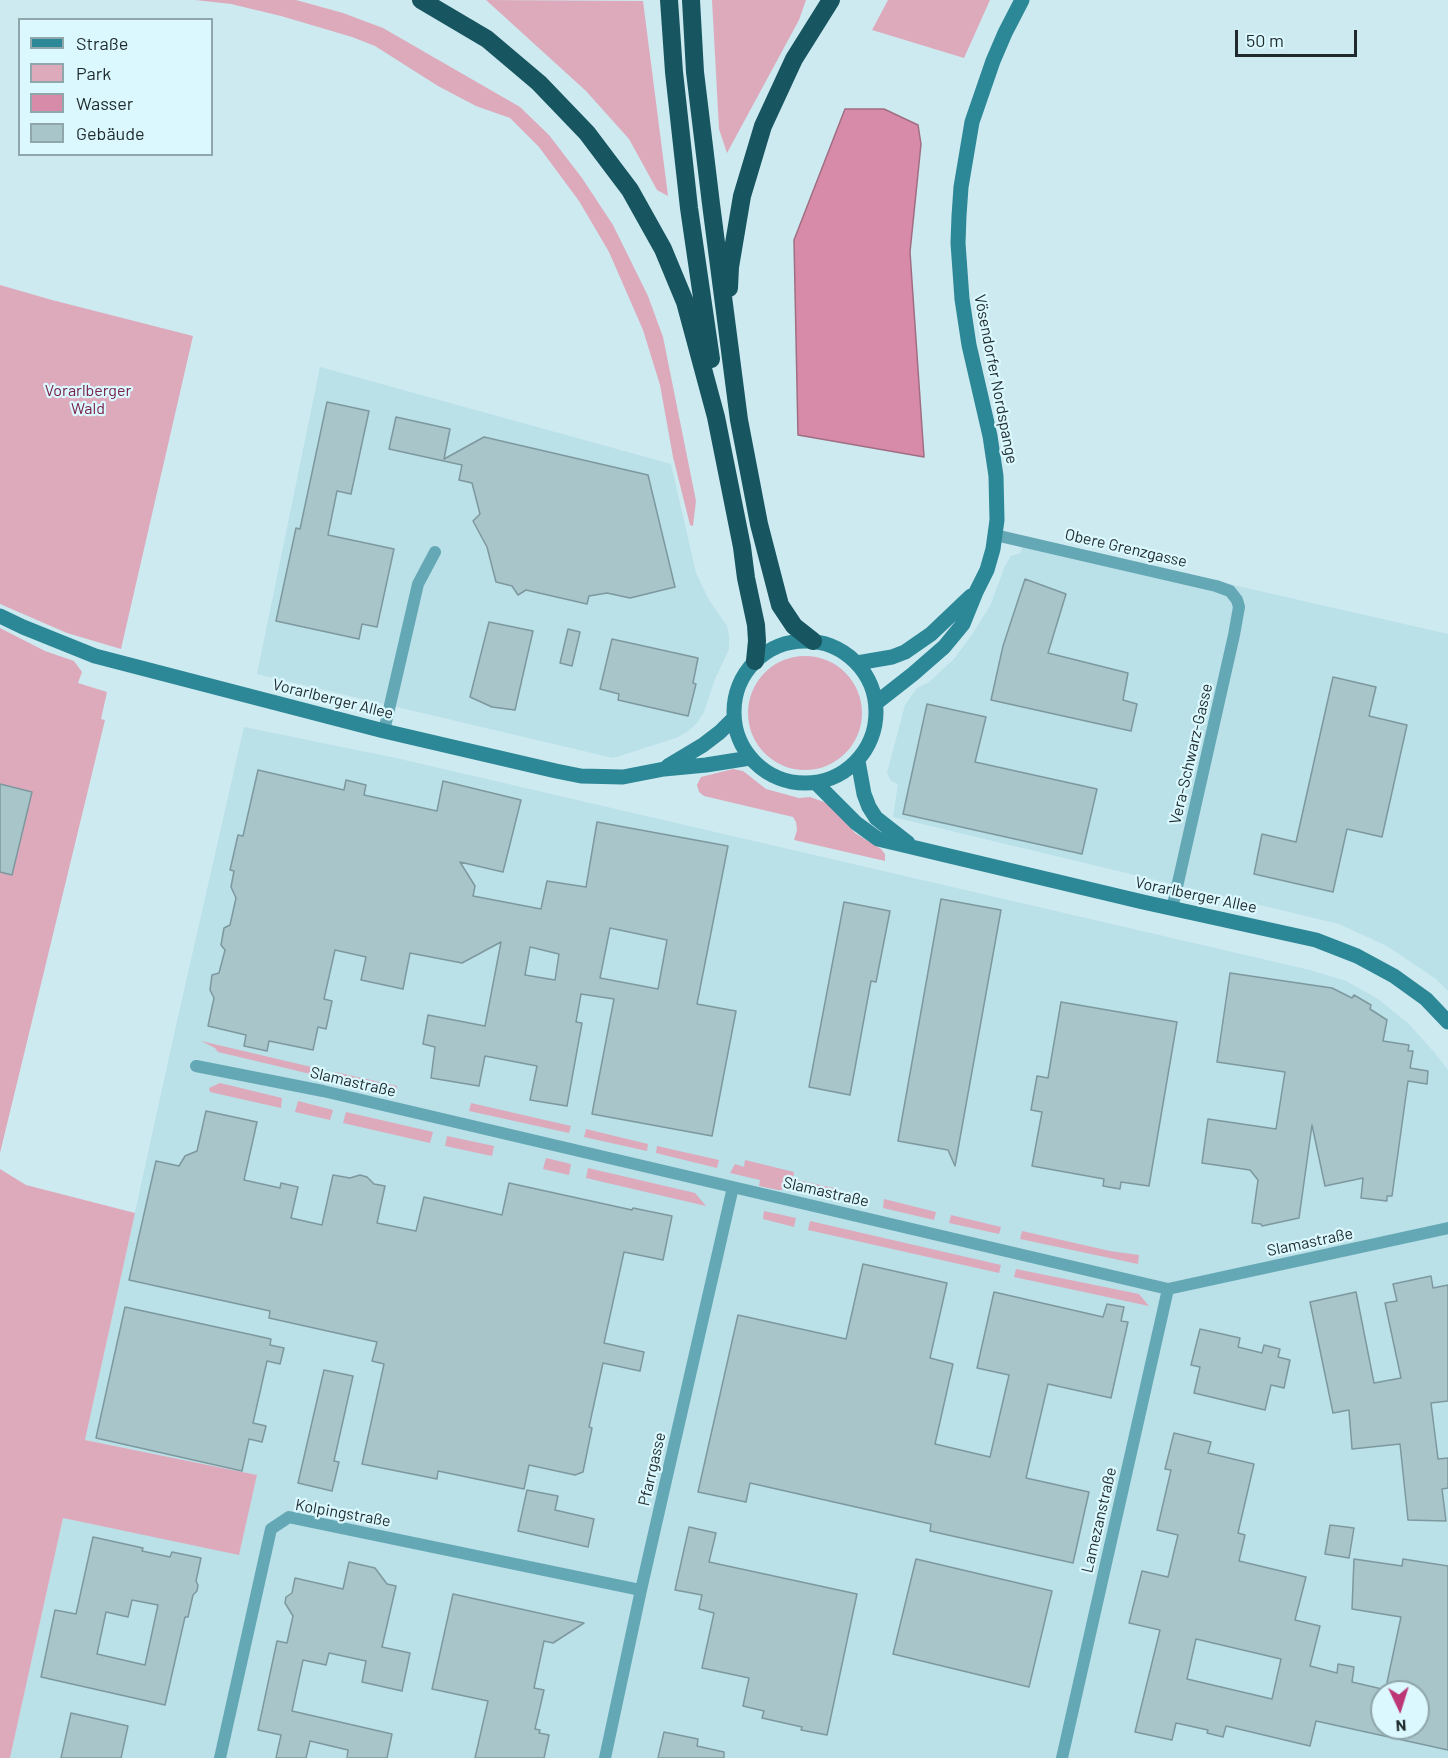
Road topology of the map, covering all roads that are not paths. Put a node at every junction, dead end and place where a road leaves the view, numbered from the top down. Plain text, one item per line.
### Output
1 (421, 0) edge
2 (669, 0) edge
3 (691, 0) edge
4 (831, 0) edge
5 (1022, 0) edge
6 (727, 335) junction
7 (716, 417) junction
8 (995, 535) junction
9 (435, 552) dead end
10 (976, 592) junction
11 (1239, 607) joint
12 (0, 616) edge
13 (813, 641) junction
14 (755, 661) junction
15 (857, 663) junction
16 (876, 703) junction
17 (734, 719) junction
18 (384, 730) junction
19 (750, 758) junction
20 (858, 761) junction
21 (664, 769) junction
22 (816, 783) junction
23 (915, 848) junction
24 (1173, 909) junction
25 (1448, 1022) edge
26 (196, 1066) dead end
27 (733, 1187) junction
28 (1448, 1228) edge
29 (1168, 1289) junction
30 (641, 1590) junction
31 (220, 1758) edge
32 (605, 1758) edge
33 (1062, 1758) edge

1 - 7 highway
2 - 7 highway
3 - 6 highway
4 - 6 highway
5 - 8 main road, Vösendorfer Nordspange
6 - 13 highway
7 - 14 highway
8 - 10 main road, Vösendorfer Nordspange
8 - 11 street, Obere Grenzgasse
9 - 18 street
10 - 15 main road, Vösendorfer Nordspange
10 - 16 main road, Vösendorfer Nordspange
11 - 24 street, Vera-Schwarz-Gasse
12 - 18 main road, Vorarlberger Allee
13 - 14 main road
13 - 15 main road
14 - 17 main road
15 - 16 main road
16 - 20 main road
17 - 19 main road
17 - 21 main road, Vorarlberger Allee
18 - 21 main road, Vorarlberger Allee
19 - 21 main road, Vorarlberger Allee
19 - 22 main road
20 - 22 main road
20 - 23 main road, Vorarlberger Allee
22 - 23 main road, Vorarlberger Allee
23 - 24 main road, Vorarlberger Allee
24 - 25 main road, Vorarlberger Allee
26 - 27 street, Slamastraße
27 - 29 street, Slamastraße
27 - 30 street, Pfarrgasse
28 - 29 street, Slamastraße
29 - 33 street, Lamezanstraße
30 - 31 street, Kolpingstraße
30 - 32 street, Pfarrgasse

